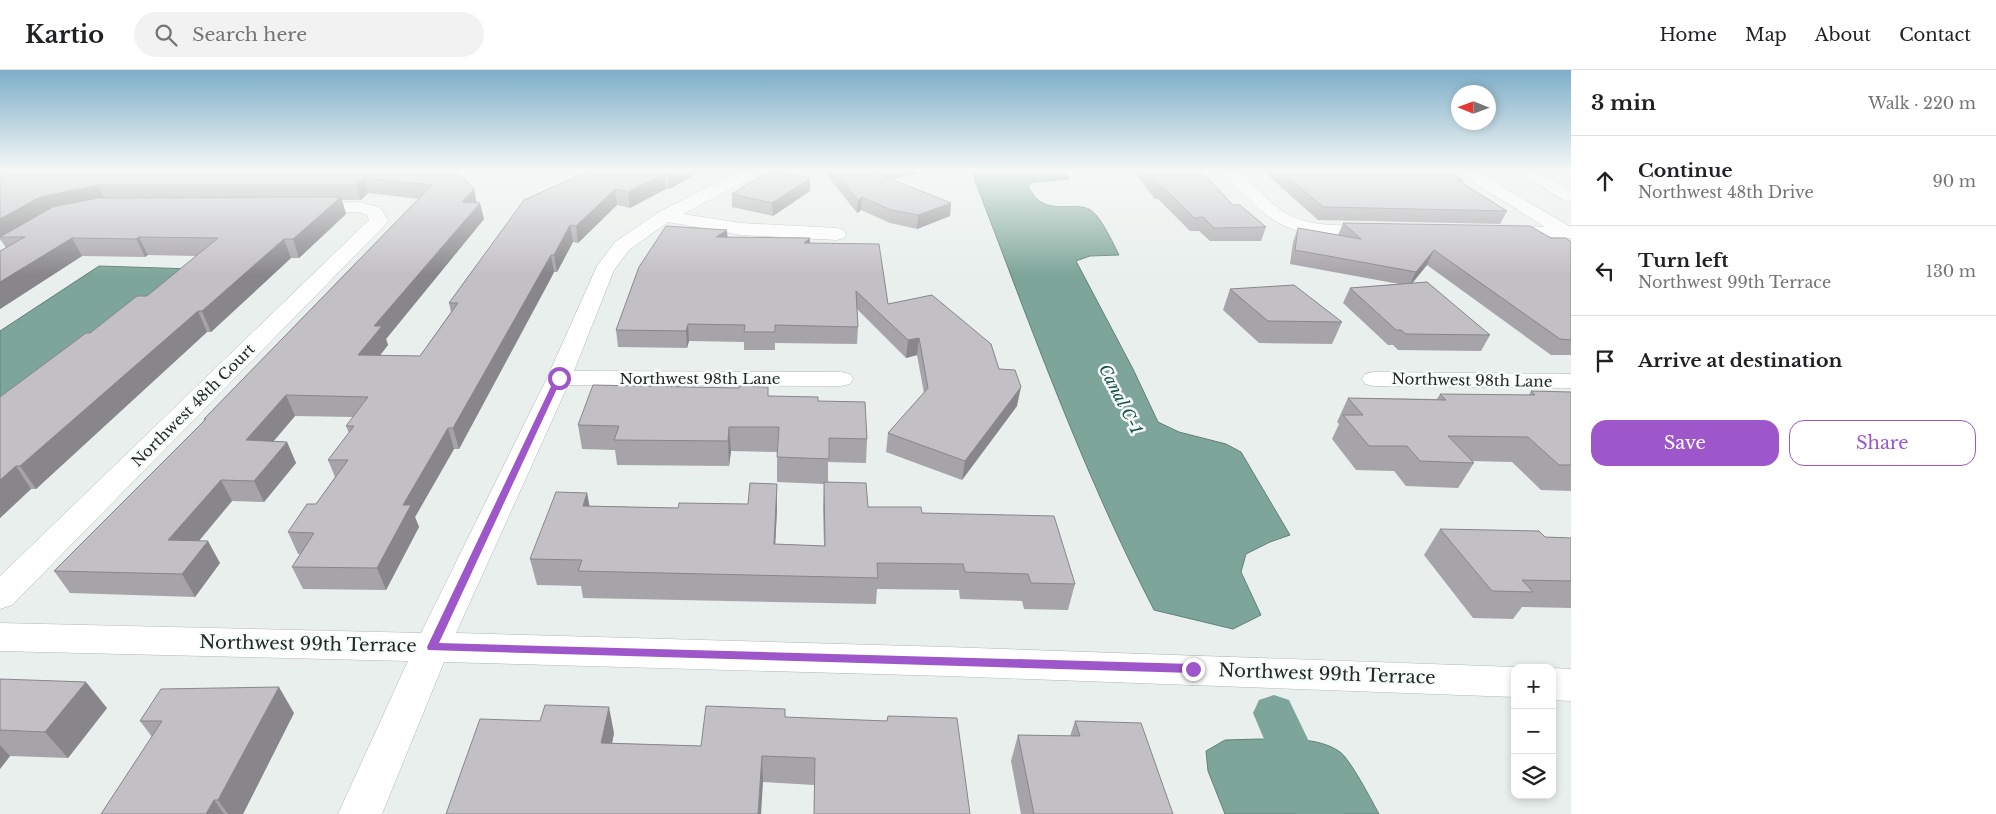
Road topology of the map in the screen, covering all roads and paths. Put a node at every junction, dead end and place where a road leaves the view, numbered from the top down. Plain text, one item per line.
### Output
1 (687, 205) edge
2 (1267, 205) edge
3 (1520, 205) edge
4 (291, 208) edge
5 (665, 216) junction
6 (1393, 230) edge
7 (1490, 232) edge
8 (837, 234) dead end
9 (1569, 234) edge
10 (559, 378) junction
11 (1374, 378) dead end
12 (841, 379) dead end
13 (1571, 381) edge
14 (0, 596) edge
15 (0, 637) edge
16 (432, 647) junction
17 (1511, 682) edge
18 (1556, 684) edge
19 (1571, 685) edge
20 (360, 814) edge

1 - 5 street
2 - 6 street
3 - 9 street
4 - 14 street, Northwest 48th Court
5 - 8 street
5 - 10 street
7 - 9 street
10 - 12 street, Northwest 98th Lane
10 - 16 street
11 - 13 street, Northwest 98th Lane
15 - 16 street, Northwest 99th Terrace
16 - 17 street, Northwest 99th Terrace
16 - 20 street
18 - 19 street

